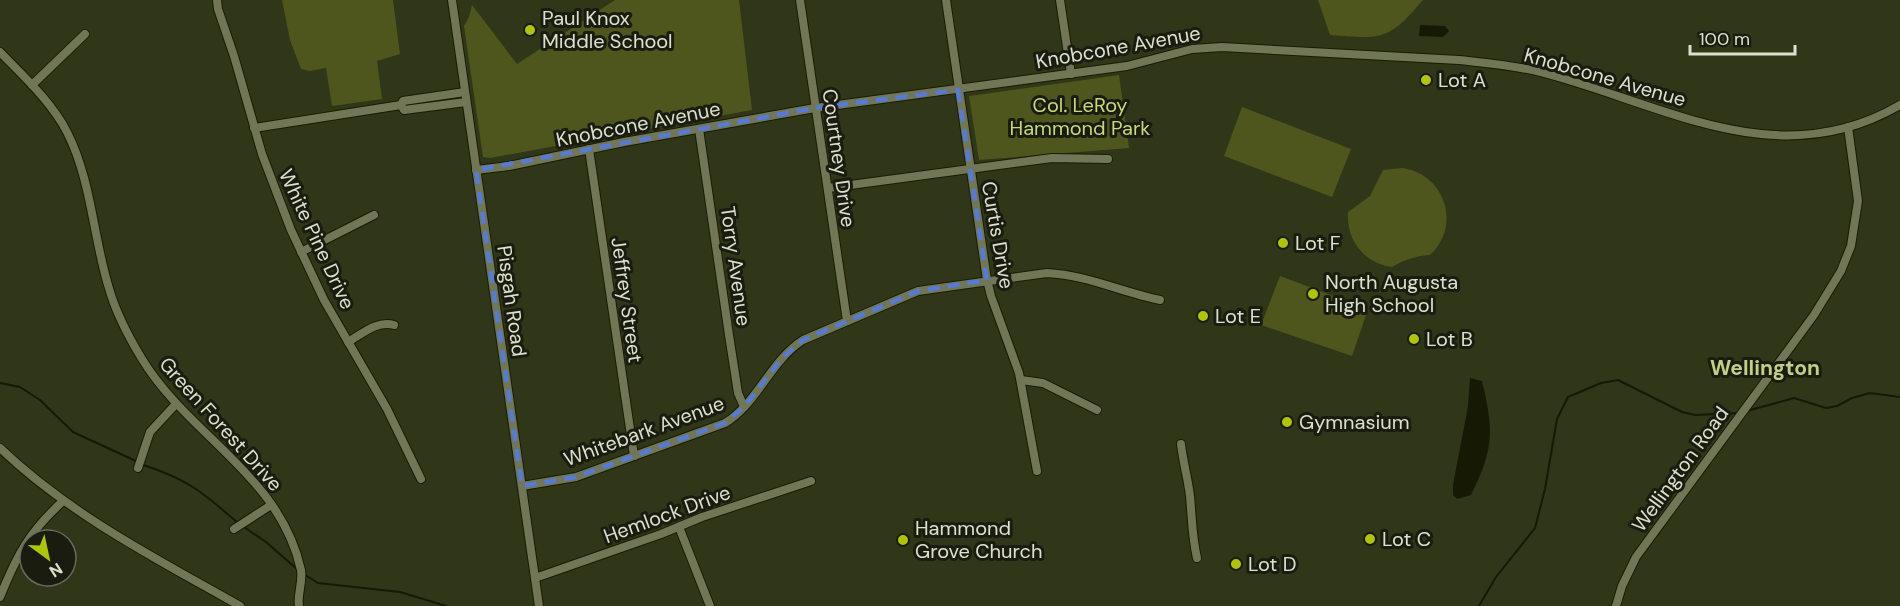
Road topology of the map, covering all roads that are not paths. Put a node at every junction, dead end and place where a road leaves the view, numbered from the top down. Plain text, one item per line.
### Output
1 (216, 0) edge
2 (452, 0) edge
3 (800, 0) edge
4 (946, 0) edge
5 (1060, 0) edge
6 (85, 34) dead end
7 (0, 52) edge
8 (1071, 74) junction
9 (32, 85) junction
10 (958, 90) junction
11 (465, 92) junction
12 (466, 102) junction
13 (400, 105) junction
14 (1900, 105) edge
15 (815, 108) junction
16 (1848, 127) junction
17 (254, 128) junction
18 (699, 129) junction
19 (589, 149) junction
20 (1108, 159) dead end
21 (970, 168) junction
22 (476, 170) junction
23 (828, 188) junction
24 (374, 216) dead end
25 (301, 252) junction
26 (987, 280) junction
27 (1160, 300) dead end
28 (847, 321) junction
29 (394, 325) dead end
30 (348, 342) junction
31 (1021, 380) junction
32 (176, 404) junction
33 (744, 407) junction
34 (1097, 410) dead end
35 (1181, 444) dead end
36 (0, 448) edge
37 (634, 456) junction
38 (138, 468) dead end
39 (1037, 471) dead end
40 (421, 479) dead end
41 (811, 481) dead end
42 (522, 486) junction
43 (63, 501) junction
44 (271, 505) junction
45 (679, 527) junction
46 (234, 529) dead end
47 (1197, 558) dead end
48 (535, 578) junction
49 (0, 597) edge
50 (299, 602) edge
51 (240, 606) edge
52 (291, 606) edge
53 (539, 606) edge
54 (710, 606) edge
55 (1616, 606) edge

1 - 17 street, White Pine Drive
2 - 11 street, Pisgah Road
3 - 15 street, Courtney Drive
4 - 10 street, Curtis Drive
5 - 8 street
6 - 9 street
7 - 9 street, Green Forest Drive
8 - 10 street, Knobcone Avenue
8 - 16 street, Knobcone Avenue
9 - 32 street, Green Forest Drive
10 - 15 street, Knobcone Avenue
10 - 21 street, Curtis Drive
11 - 12 street, Pisgah Road
11 - 13 street
12 - 13 street
12 - 22 street, Pisgah Road
13 - 17 street
14 - 16 street, Knobcone Avenue
15 - 18 street, Knobcone Avenue
15 - 23 street, Courtney Drive
16 - 55 street, Wellington Road
17 - 25 street, White Pine Drive
18 - 19 street, Knobcone Avenue
18 - 33 street, Torry Avenue
19 - 22 street, Knobcone Avenue
19 - 37 street, Jeffrey Street
20 - 21 street
21 - 23 street
21 - 26 street, Curtis Drive
22 - 42 street, Pisgah Road
23 - 28 street, Courtney Drive
24 - 25 street
25 - 30 street, White Pine Drive
26 - 27 street, Whitebark Avenue
26 - 28 street, Whitebark Avenue
26 - 31 street, Curtis Drive
28 - 33 street, Whitebark Avenue
29 - 30 street
30 - 40 street, White Pine Drive
31 - 34 street
31 - 39 street, Curtis Drive
32 - 38 street
32 - 44 street, Green Forest Drive
33 - 37 street, Whitebark Avenue
35 - 47 street
36 - 43 street
37 - 42 street, Whitebark Avenue
41 - 45 street, Hemlock Drive
42 - 48 street, Pisgah Road
43 - 49 street
43 - 51 street
44 - 46 street
44 - 50 street, Green Forest Drive
45 - 48 street, Hemlock Drive
45 - 54 street
48 - 53 street, Pisgah Road
50 - 52 street, Green Forest Drive

